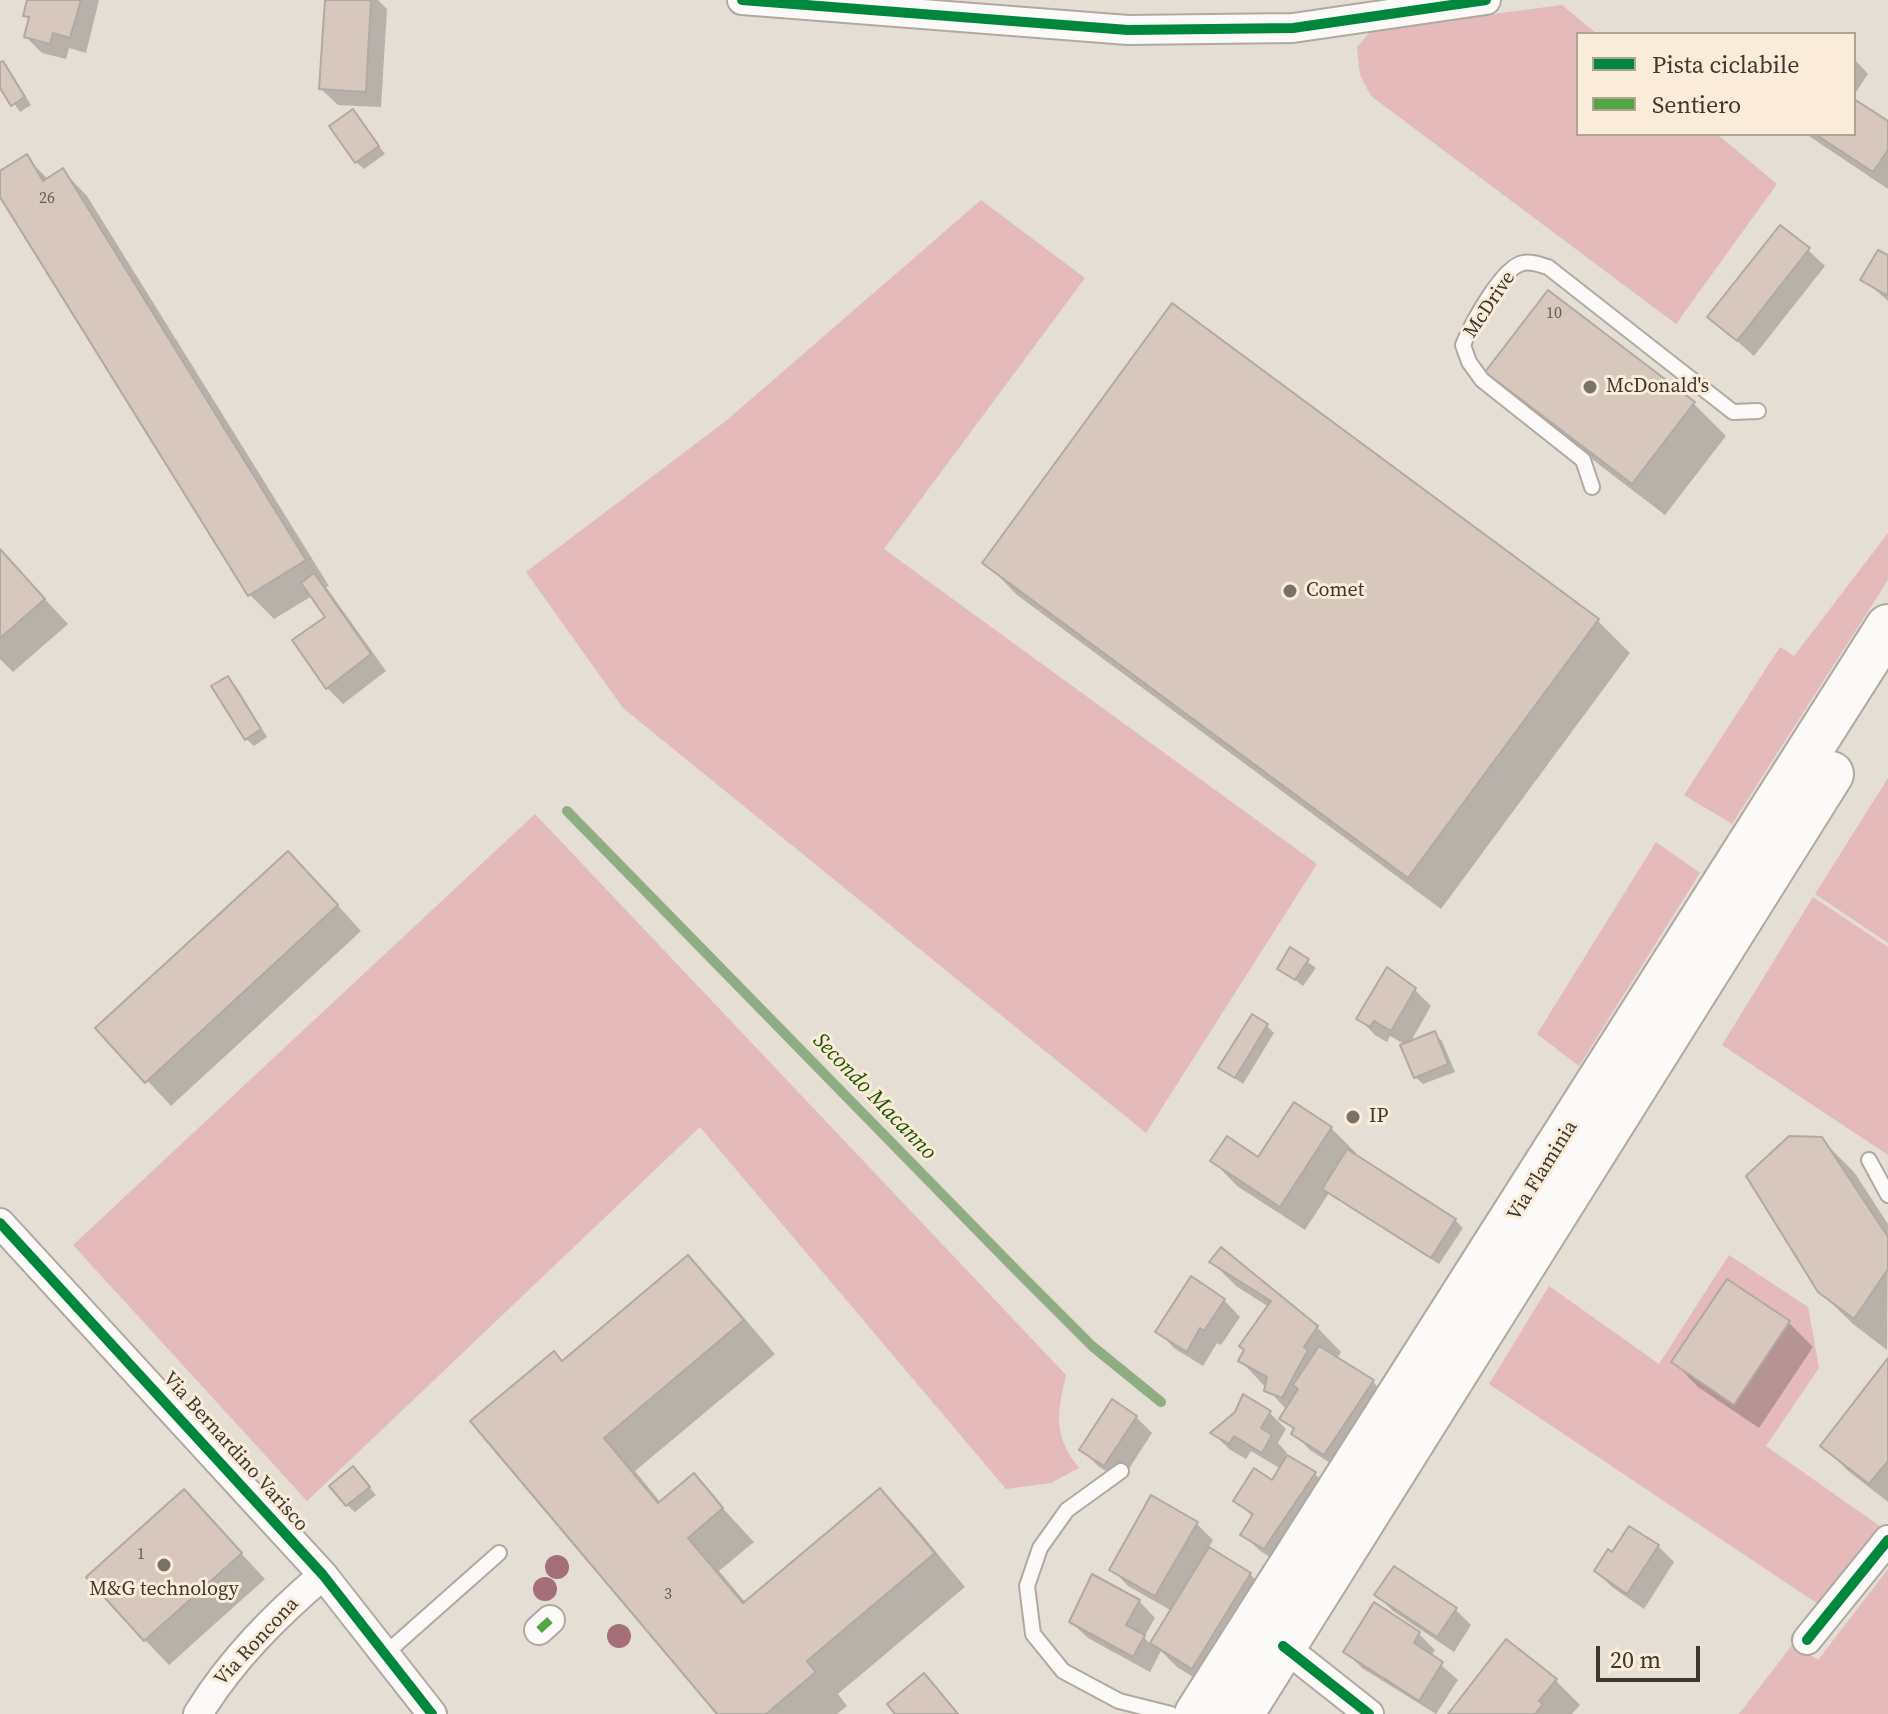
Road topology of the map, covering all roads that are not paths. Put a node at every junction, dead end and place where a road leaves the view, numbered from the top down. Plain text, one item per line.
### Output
1 (742, 0) edge
2 (1486, 0) edge
3 (1758, 411) dead end
4 (1592, 487) dead end
5 (1888, 627) edge
6 (1888, 683) edge
7 (1869, 1160) dead end
8 (1888, 1195) edge
9 (0, 1223) edge
10 (1121, 1471) dead end
11 (1888, 1540) edge
12 (499, 1553) dead end
13 (323, 1575) junction
14 (1807, 1640) dead end
15 (1283, 1646) junction
16 (385, 1654) junction
17 (198, 1714) edge
18 (432, 1714) edge
19 (1171, 1714) edge
20 (1197, 1714) edge
21 (1241, 1714) edge
22 (1369, 1714) edge

1 - 2 street
3 - 4 lane, McDrive
5 - 20 main road, Via Flaminia
6 - 15 main road, Via Flaminia
7 - 8 lane
9 - 13 street, Via Bernardino Varisco
10 - 19 lane
11 - 14 street
12 - 16 lane
13 - 16 street, Via Bernardino Varisco
13 - 17 street, Via Roncona
15 - 21 main road, Via Flaminia
15 - 22 street
16 - 18 street, Via Bernardino Varisco

